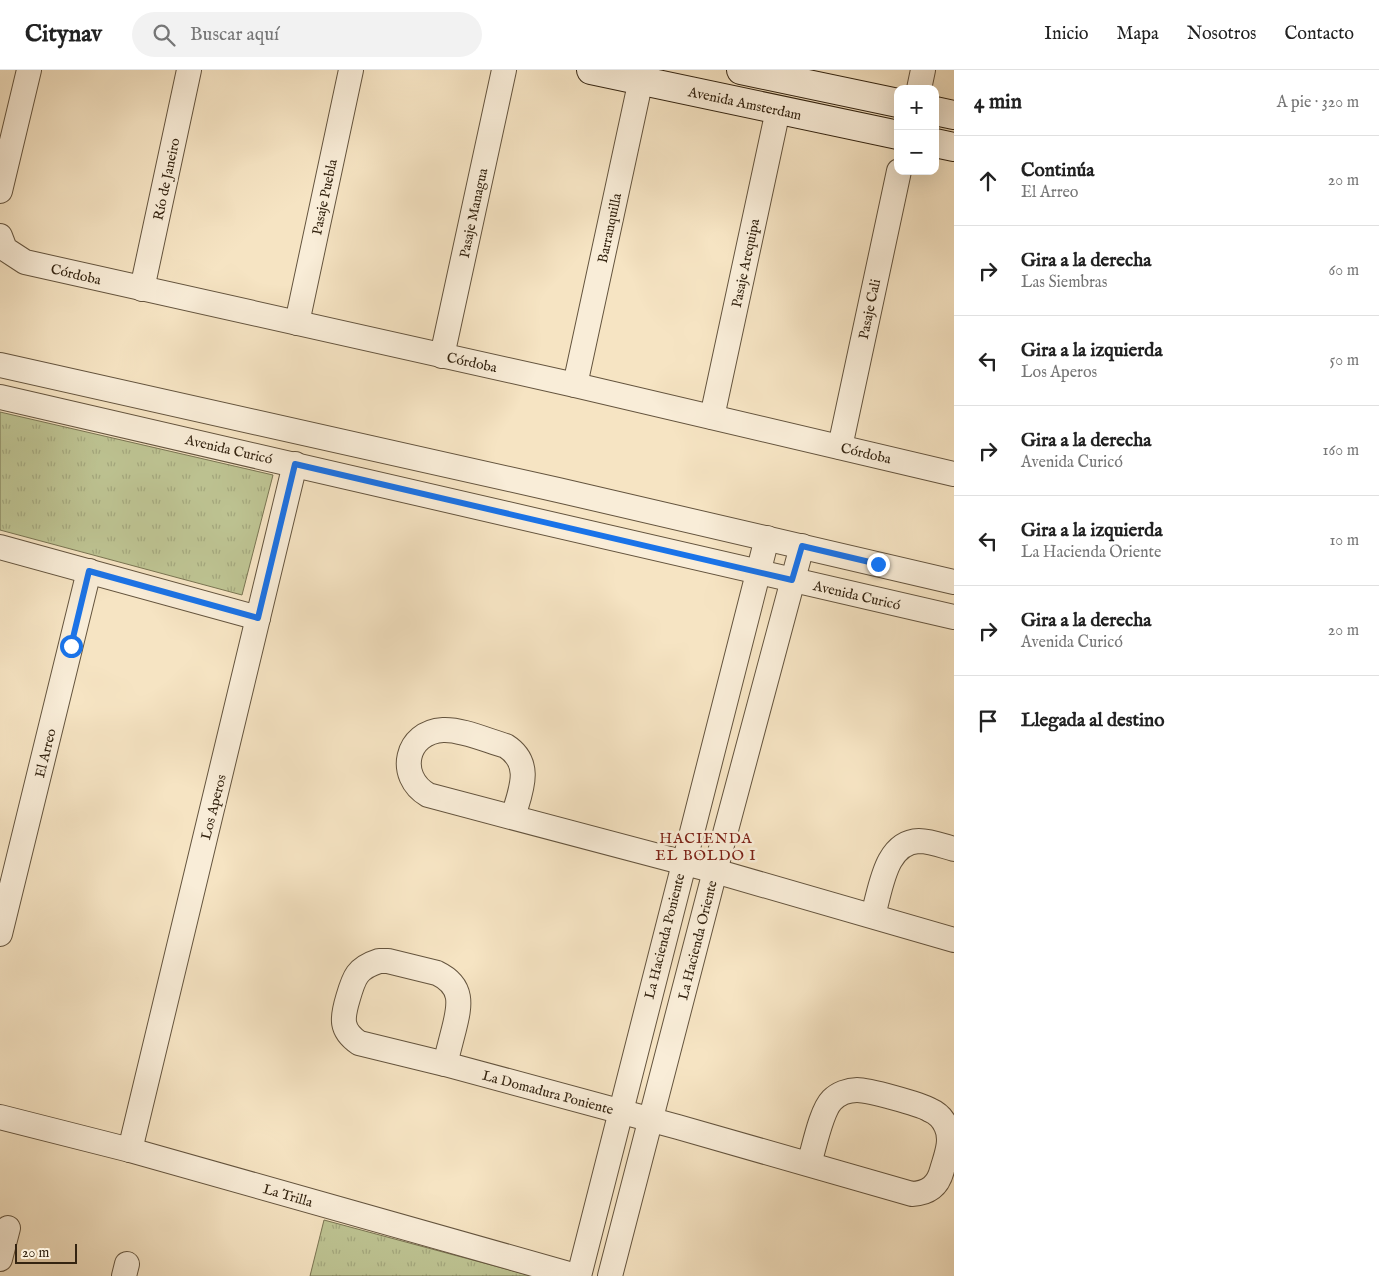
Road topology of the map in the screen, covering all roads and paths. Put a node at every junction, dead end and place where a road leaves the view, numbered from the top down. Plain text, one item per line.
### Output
1 (29, 70) edge
2 (189, 70) edge
3 (351, 70) edge
4 (504, 70) edge
5 (592, 70) edge
6 (741, 70) edge
7 (923, 70) edge
8 (784, 74) edge
9 (642, 75) edge
10 (920, 85) edge
11 (894, 102) edge
12 (778, 110) junction
13 (939, 112) edge
14 (954, 115) edge
15 (894, 134) edge
16 (939, 144) edge
17 (954, 147) edge
18 (898, 175) edge
19 (0, 191) edge
20 (0, 236) edge
21 (142, 289) junction
22 (297, 323) junction
23 (442, 356) junction
24 (0, 365) edge
25 (576, 385) junction
26 (0, 397) edge
27 (712, 417) junction
28 (840, 447) junction
29 (295, 464) junction
30 (954, 474) edge
31 (558, 490) junction
32 (550, 523) junction
33 (767, 538) junction
34 (802, 546) junction
35 (0, 547) edge
36 (89, 571) junction
37 (758, 572) junction
38 (792, 580) junction
39 (954, 582) edge
40 (258, 618) junction
41 (954, 618) edge
42 (513, 817) junction
43 (954, 849) edge
44 (699, 867) junction
45 (873, 915) junction
46 (0, 934) edge
47 (954, 940) edge
48 (445, 1064) junction
49 (620, 1111) junction
50 (0, 1117) edge
51 (651, 1120) junction
52 (130, 1150) junction
53 (809, 1164) junction
54 (8, 1228) dead end
55 (0, 1259) edge
56 (577, 1276) edge
57 (610, 1276) edge

1 - 19 street
2 - 21 street, Río de Janeiro
3 - 22 street, Pasaje Puebla
4 - 23 street, Pasaje Managua
5 - 9 street, Avenida Amsterdam
6 - 8 street
7 - 10 street
8 - 11 street
9 - 12 street, Avenida Amsterdam
9 - 25 street, Barranquilla
12 - 15 street, Avenida Amsterdam
12 - 27 street, Pasaje Arequipa
13 - 14 street
16 - 17 street
18 - 28 street, Pasaje Cali
20 - 21 street, Córdoba
21 - 22 street, Córdoba
22 - 23 street, Córdoba
23 - 25 street, Córdoba
24 - 31 street
25 - 27 street, Córdoba
26 - 29 street, Avenida Curicó
27 - 28 street, Córdoba
28 - 30 street, Córdoba
29 - 32 street, Avenida Curicó
29 - 40 street, Los Aperos
31 - 32 street
31 - 33 street
32 - 37 street, Avenida Curicó
33 - 34 street
33 - 37 street, La Hacienda Poniente
34 - 38 street, La Hacienda Oriente
34 - 39 street
35 - 36 street
36 - 40 street
36 - 46 street, El Arreo
37 - 38 street, Avenida Curicó
37 - 44 street, La Hacienda Poniente
38 - 41 street, Avenida Curicó
38 - 44 street, La Hacienda Oriente
40 - 52 street, Los Aperos
42 - 42 street
42 - 44 street
43 - 45 street
44 - 45 street
44 - 49 street, La Hacienda Poniente
44 - 51 street, La Hacienda Oriente
45 - 47 street
48 - 48 street, La Domadura Poniente
48 - 49 street, La Domadura Poniente
49 - 51 street, La Domadura Poniente
49 - 56 street, La Hacienda Poniente
50 - 52 street, La Trilla
51 - 53 street, La Domadura Poniente
51 - 57 street, La Hacienda Oriente
52 - 56 street, La Trilla
53 - 53 street
54 - 55 street

